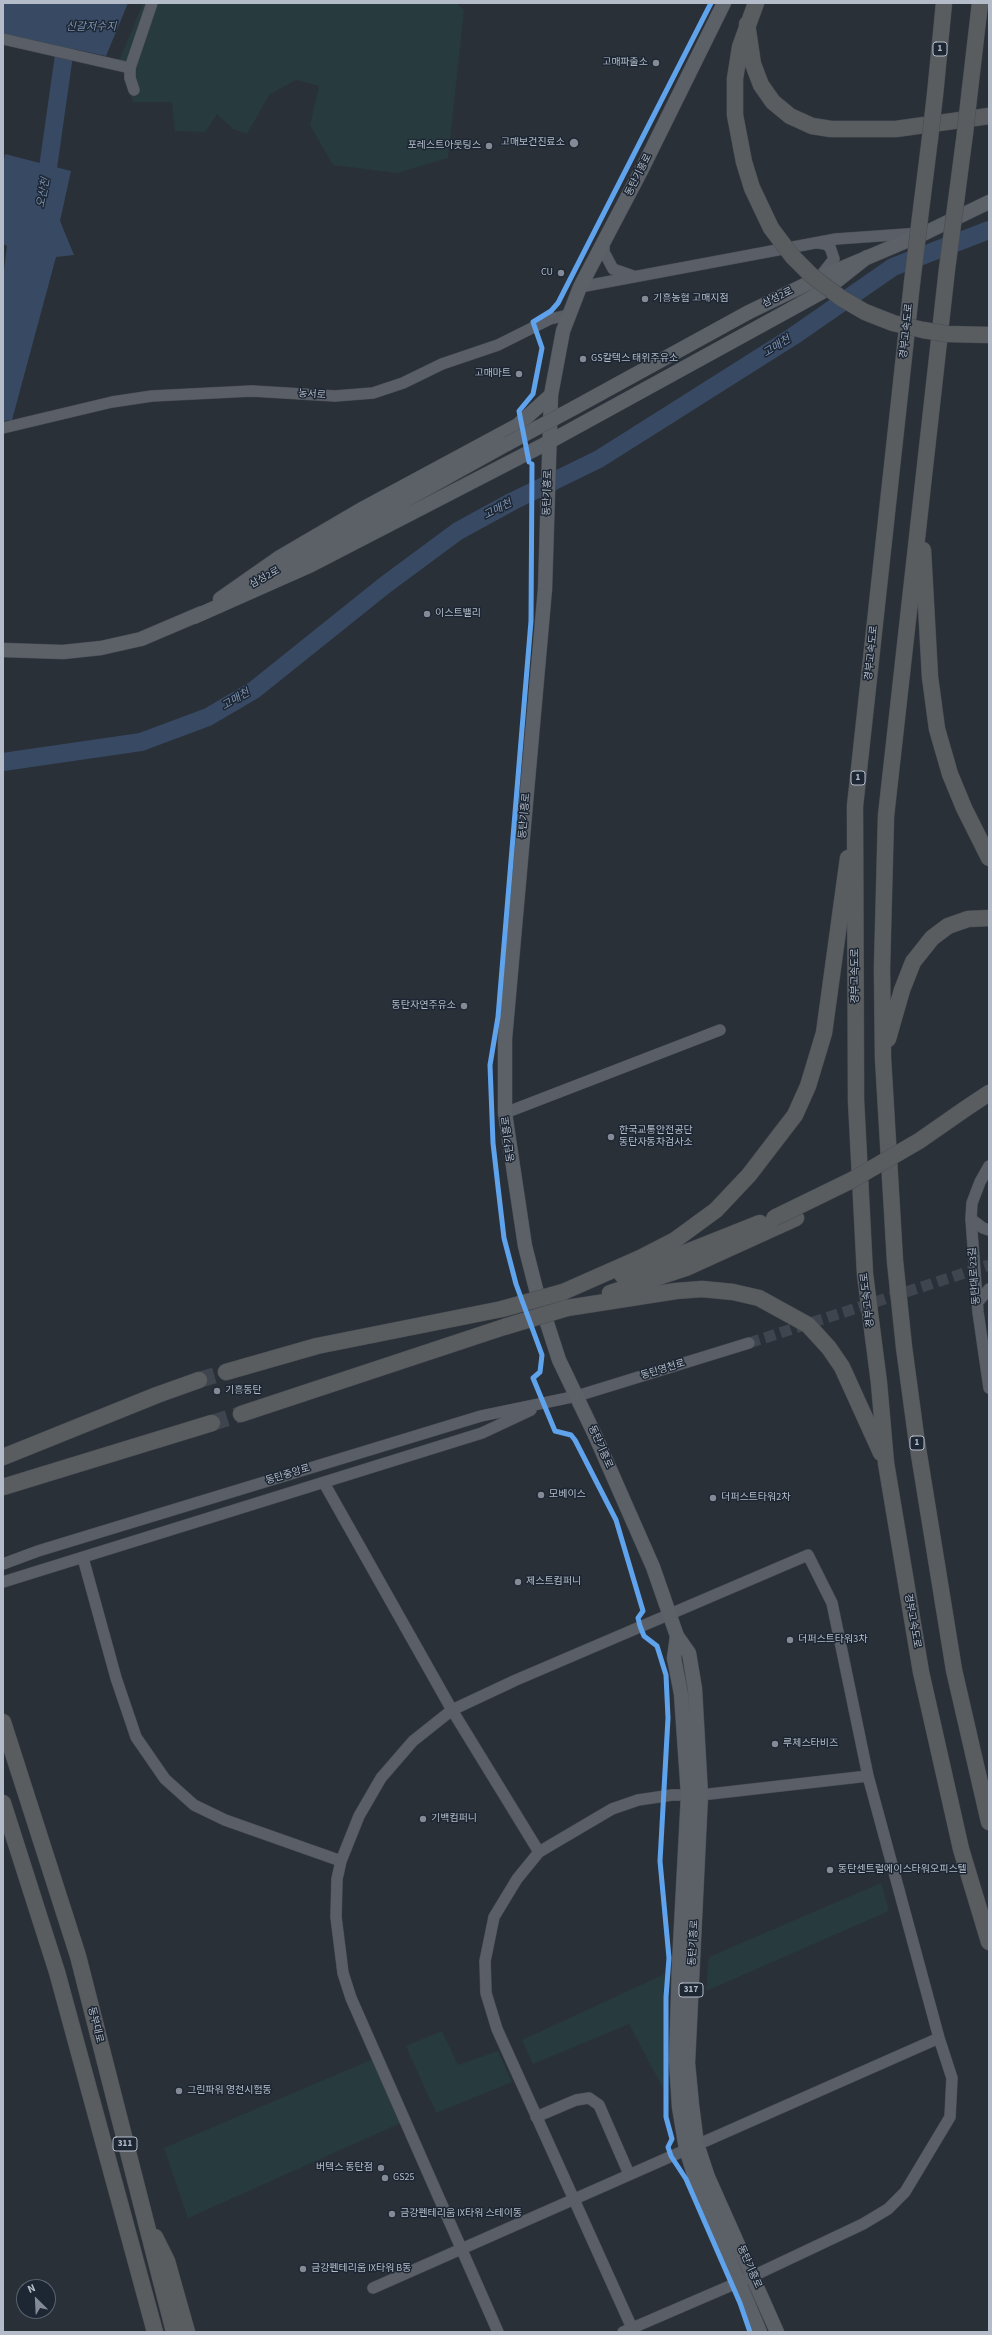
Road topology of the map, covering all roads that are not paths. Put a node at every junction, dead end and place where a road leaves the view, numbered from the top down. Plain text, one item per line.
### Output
1 (152, 3) edge
2 (724, 3) edge
3 (756, 3) edge
4 (944, 3) edge
5 (980, 3) edge
6 (747, 24) junction
7 (3, 39) edge
8 (130, 68) junction
9 (134, 90) dead end
10 (989, 116) edge
11 (989, 202) edge
12 (926, 233) junction
13 (604, 242) junction
14 (813, 243) junction
15 (867, 257) junction
16 (636, 276) junction
17 (819, 278) junction
18 (580, 287) junction
19 (568, 315) junction
20 (989, 335) edge
21 (551, 395) junction
22 (3, 428) edge
23 (549, 448) junction
24 (921, 504) junction
25 (194, 617) junction
26 (3, 650) edge
27 (855, 806) junction
28 (989, 858) edge
29 (989, 918) edge
30 (720, 1030) dead end
31 (883, 1058) junction
32 (989, 1093) edge
33 (989, 1105) edge
34 (505, 1113) junction
35 (967, 1114) junction
36 (989, 1166) edge
37 (971, 1219) junction
38 (989, 1230) edge
39 (989, 1289) edge
40 (562, 1292) junction
41 (977, 1303) junction
42 (567, 1308) junction
43 (749, 1343) tunnel mouth
44 (226, 1372) tunnel mouth
45 (199, 1380) tunnel mouth
46 (989, 1388) edge
47 (577, 1396) junction
48 (544, 1404) junction
49 (242, 1414) tunnel mouth
50 (212, 1423) tunnel mouth
51 (3, 1457) edge
52 (886, 1462) junction
53 (324, 1483) junction
54 (3, 1487) edge
55 (83, 1558) junction
56 (3, 1564) edge
57 (3, 1582) edge
58 (669, 1613) junction
59 (452, 1710) junction
60 (3, 1722) edge
61 (868, 1776) junction
62 (695, 1795) junction
63 (3, 1804) edge
64 (989, 1822) edge
65 (539, 1852) junction
66 (341, 1861) junction
67 (989, 1942) edge
68 (939, 2038) junction
69 (536, 2118) junction
70 (692, 2147) junction
71 (629, 2174) junction
72 (112, 2177) junction
73 (572, 2199) junction
74 (142, 2213) junction
75 (460, 2248) junction
76 (753, 2276) junction
77 (738, 2282) junction
78 (373, 2288) dead end
79 (627, 2330) edge
80 (146, 2332) edge
81 (155, 2332) edge
82 (174, 2332) edge
83 (187, 2332) edge
84 (498, 2332) edge
85 (760, 2332) edge
86 (778, 2332) edge

1 - 8 street
2 - 13 main road, 동탄기흥로 / 317
3 - 6 highway
4 - 27 highway, 경부고속도로 / 1, bridge
5 - 24 highway, 1, bridge
6 - 10 highway
6 - 20 highway, bridge
7 - 8 street
8 - 9 street
11 - 12 main road, 삼성2로
12 - 14 street
12 - 15 main road, 삼성2로
13 - 16 street
13 - 18 main road, 동탄기흥로 / 317
14 - 16 street
14 - 17 street
15 - 17 main road, 삼성2로
15 - 23 main road
16 - 18 street
17 - 25 main road, 삼성2로, bridge
18 - 19 main road, 동탄기흥로 / 317
19 - 21 main road, 동탄기흥로 / 317
19 - 22 street, 농서로
21 - 23 main road, 동탄기흥로 / 317
21 - 25 main road
23 - 25 main road
23 - 34 main road, 동탄기흥로 / 317
24 - 28 highway
24 - 31 highway, 1
25 - 26 main road, 삼성2로
27 - 40 highway
27 - 52 highway, 경부고속도로 / 1
29 - 31 highway
30 - 34 street
31 - 64 highway, 1
32 - 35 highway
33 - 35 highway
34 - 47 main road, 동탄기흥로 / 317
35 - 40 highway, bridge
35 - 42 highway
36 - 37 street, 동탄대로 23길
37 - 38 street
37 - 41 street, 동탄대로 23길
39 - 41 street
40 - 44 highway, bridge
41 - 46 street, 동탄대로 23길
42 - 49 highway, bridge
42 - 52 highway
43 - 47 street, 동탄영천로
45 - 51 highway
47 - 48 street, 동탄중앙로
47 - 58 main road, 동탄기흥로 / 317
48 - 53 street
48 - 56 street, 동탄중앙로
50 - 54 highway
52 - 67 highway, 경부고속도로 / 1
53 - 55 street
53 - 59 street
55 - 57 street
55 - 66 street
58 - 59 street
58 - 61 street
58 - 62 main road, 동탄기흥로 / 317
59 - 65 street
59 - 66 street
60 - 74 highway, 동부대로 / 311
61 - 62 street
61 - 68 street
62 - 65 street
62 - 70 main road, 동탄기흥로 / 317
63 - 72 highway, 311
65 - 69 street
66 - 75 street
68 - 70 street
68 - 76 street
69 - 71 street
69 - 73 street
70 - 71 street
70 - 76 main road, 동탄기흥로 / 317
70 - 77 main road, 동탄기흥로 / 317
71 - 73 street
72 - 80 highway
72 - 81 highway, 311
73 - 75 street
73 - 79 street
74 - 82 highway, 동부대로 / 311
74 - 83 highway
75 - 78 street
75 - 84 street
76 - 77 street
76 - 86 main road, 동탄기흥로 / 317
77 - 79 street
77 - 85 main road, 동탄기흥로 / 317

